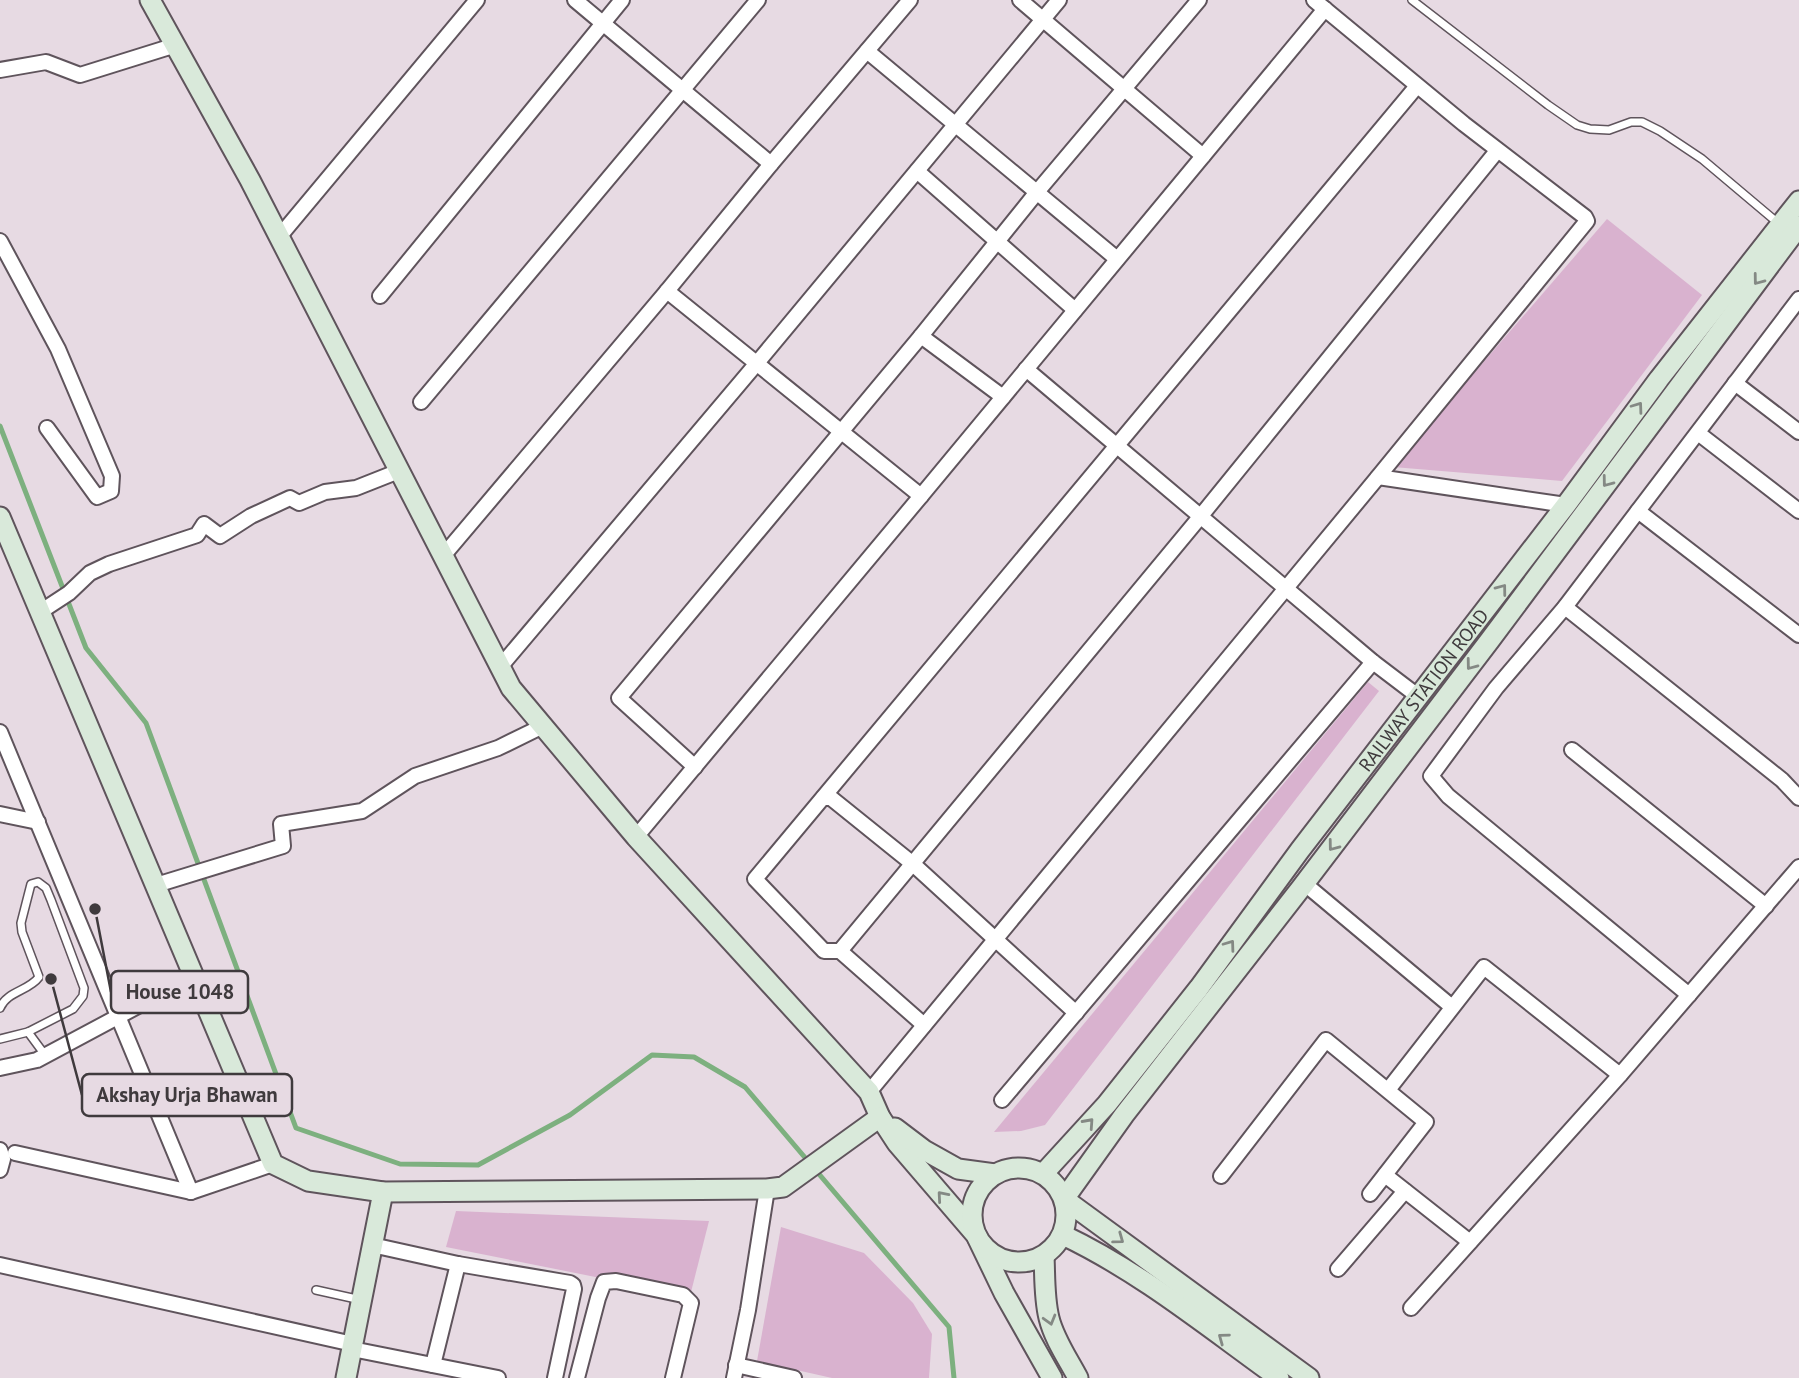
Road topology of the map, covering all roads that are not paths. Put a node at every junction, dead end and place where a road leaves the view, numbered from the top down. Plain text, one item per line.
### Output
1 (150, 0) edge
2 (477, 0) edge
3 (575, 0) edge
4 (622, 0) edge
5 (758, 0) edge
6 (910, 0) edge
7 (1020, 0) edge
8 (1059, 0) edge
9 (1199, 0) edge
10 (1412, 0) edge
11 (1319, 4) edge
12 (1043, 20) junction
13 (603, 23) junction
14 (176, 45) junction
15 (867, 51) junction
16 (0, 69) edge
17 (1417, 86) junction
18 (1124, 88) junction
19 (683, 90) junction
20 (956, 124) junction
21 (1497, 151) junction
22 (1203, 156) junction
23 (771, 164) junction
24 (917, 171) junction
25 (1037, 192) junction
26 (1799, 201) edge
27 (1790, 225) edge
28 (279, 237) junction
29 (0, 241) edge
30 (997, 241) junction
31 (1118, 259) junction
32 (667, 291) junction
33 (380, 296) dead end
34 (1799, 299) edge
35 (1075, 310) junction
36 (1794, 316) edge
37 (921, 336) junction
38 (757, 363) junction
39 (1026, 369) junction
40 (1735, 383) junction
41 (1003, 397) junction
42 (421, 402) dead end
43 (47, 428) dead end
44 (842, 432) junction
45 (1799, 432) edge
46 (1698, 433) junction
47 (1117, 446) junction
48 (400, 471) junction
49 (1378, 477) junction
50 (921, 496) junction
51 (1566, 505) junction
52 (1638, 511) junction
53 (1799, 511) edge
54 (0, 517) edge
55 (1200, 517) junction
56 (443, 556) junction
57 (1286, 589) junction
58 (1565, 607) junction
59 (40, 612) junction
60 (1799, 635) edge
61 (1373, 662) junction
62 (500, 667) junction
63 (1419, 698) junction
64 (543, 726) junction
65 (0, 732) edge
66 (1572, 750) dead end
67 (695, 767) junction
68 (823, 798) junction
69 (1799, 798) edge
70 (0, 814) edge
71 (38, 822) junction
72 (636, 837) junction
73 (913, 864) junction
74 (1799, 867) edge
75 (1305, 884) junction
76 (156, 886) junction
77 (1766, 906) junction
78 (995, 939) junction
79 (840, 951) junction
80 (194, 976) junction
81 (1689, 995) junction
82 (1452, 1007) junction
83 (0, 1008) edge
84 (1076, 1013) junction
85 (119, 1016) junction
86 (923, 1025) junction
87 (29, 1032) junction
88 (0, 1039) edge
89 (45, 1055) junction
90 (0, 1068) edge
91 (1620, 1075) junction
92 (1388, 1090) junction
93 (869, 1091) junction
94 (1002, 1100) dead end
95 (880, 1117) junction
96 (0, 1150) edge
97 (15, 1153) dead end
98 (273, 1164) junction
99 (0, 1170) edge
100 (995, 1174) junction
101 (1043, 1174) junction
102 (1385, 1175) junction
103 (1221, 1176) dead end
104 (767, 1189) junction
105 (1405, 1191) junction
106 (191, 1192) junction
107 (383, 1192) junction
108 (1370, 1194) dead end
109 (1064, 1199) junction
110 (976, 1235) junction
111 (1063, 1235) junction
112 (1470, 1242) junction
113 (372, 1245) junction
114 (1044, 1256) junction
115 (458, 1264) junction
116 (0, 1265) edge
117 (1338, 1269) dead end
118 (316, 1290) dead end
119 (362, 1300) junction
120 (1411, 1307) dead end
121 (353, 1347) junction
122 (433, 1365) junction
123 (735, 1372) edge
124 (346, 1378) edge
125 (498, 1378) edge
126 (555, 1378) edge
127 (577, 1378) edge
128 (674, 1378) edge
129 (794, 1378) edge
130 (1052, 1378) edge
131 (1078, 1378) edge
132 (1279, 1378) edge
133 (1309, 1378) edge

1 - 14 street
2 - 28 street
3 - 13 street
4 - 13 street
5 - 19 street
6 - 15 street
7 - 12 street
8 - 12 street
9 - 18 street
10 - 27 lane
11 - 17 street
11 - 22 street
12 - 18 street
12 - 20 street
13 - 19 street
13 - 33 street
14 - 16 street
14 - 28 street
15 - 20 street
15 - 23 street
17 - 21 street
17 - 47 street
18 - 22 street
18 - 25 street
19 - 23 street
19 - 42 street
20 - 24 street
20 - 25 street
21 - 49 street
21 - 55 street
22 - 31 street
23 - 32 street
24 - 30 street
24 - 38 street
25 - 30 street
25 - 31 street
26 - 27 street, RAILWAY STATION ROAD
51 -> 27 street, RAILWAY STATION ROAD
27 -> 75 street, RAILWAY STATION ROAD
28 - 48 street
29 - 43 street
30 - 35 street
30 - 37 street
31 - 35 street
32 - 38 street
32 - 56 street
34 - 36 street
35 - 39 street
36 - 40 street
37 - 41 street
37 - 44 street
38 - 44 street
38 - 62 street
39 - 41 street
39 - 47 street
40 - 45 street
40 - 46 street
41 - 50 street
44 - 50 street
44 - 67 street
46 - 52 street
46 - 53 street
47 - 55 street
47 - 68 street
48 - 56 street
48 - 59 street
49 - 51 street
49 - 57 street
50 - 67 street
63 -> 51 street, RAILWAY STATION ROAD
52 - 58 street
52 - 60 street
54 - 59 street
55 - 57 street
55 - 73 street
56 - 62 street
57 - 61 street
57 - 78 street
58 - 69 street
58 - 81 street
59 - 76 street
61 - 63 street
61 - 84 street
62 - 64 street
101 -> 63 street, RAILWAY STATION ROAD
64 - 72 street
64 - 76 street
65 - 71 street
66 - 77 street
67 - 72 street
68 - 73 street
68 - 79 street
70 - 71 street
71 - 85 street
72 - 93 street
73 - 78 street
73 - 79 street
74 - 77 street
75 - 82 street
75 - 109 street, RAILWAY STATION ROAD
76 - 80 street
77 - 81 street
78 - 84 street
78 - 86 street
79 - 86 street
80 - 85 street
80 - 98 street
81 - 91 street
82 - 91 street
82 - 92 street
83 - 87 lane
84 - 94 street
85 - 89 street
85 - 106 street
86 - 93 street
87 - 88 lane
87 - 89 lane
89 - 90 street
91 - 112 street
92 - 102 street
92 - 103 street
93 - 95 street
95 - 100 street
95 - 104 street
110 -> 95 street
96 - 99 street
97 - 106 street
98 - 106 street
98 - 107 street
100 - 101 street
100 - 110 street
101 - 109 street
102 - 105 street
102 - 108 street
104 - 107 street
104 - 123 street
105 - 112 street
105 - 117 street
107 - 113 street
109 - 111 street
109 -> 133 street
110 - 114 street
110 - 130 street
111 - 114 street
132 -> 111 street
112 - 120 street
113 - 115 street
113 - 119 street
114 -> 131 street
115 - 122 street
115 - 126 street
116 - 121 street
118 - 119 lane
119 - 121 street
121 - 122 street
121 - 124 street
122 - 125 street
123 - 129 street
127 - 128 street

